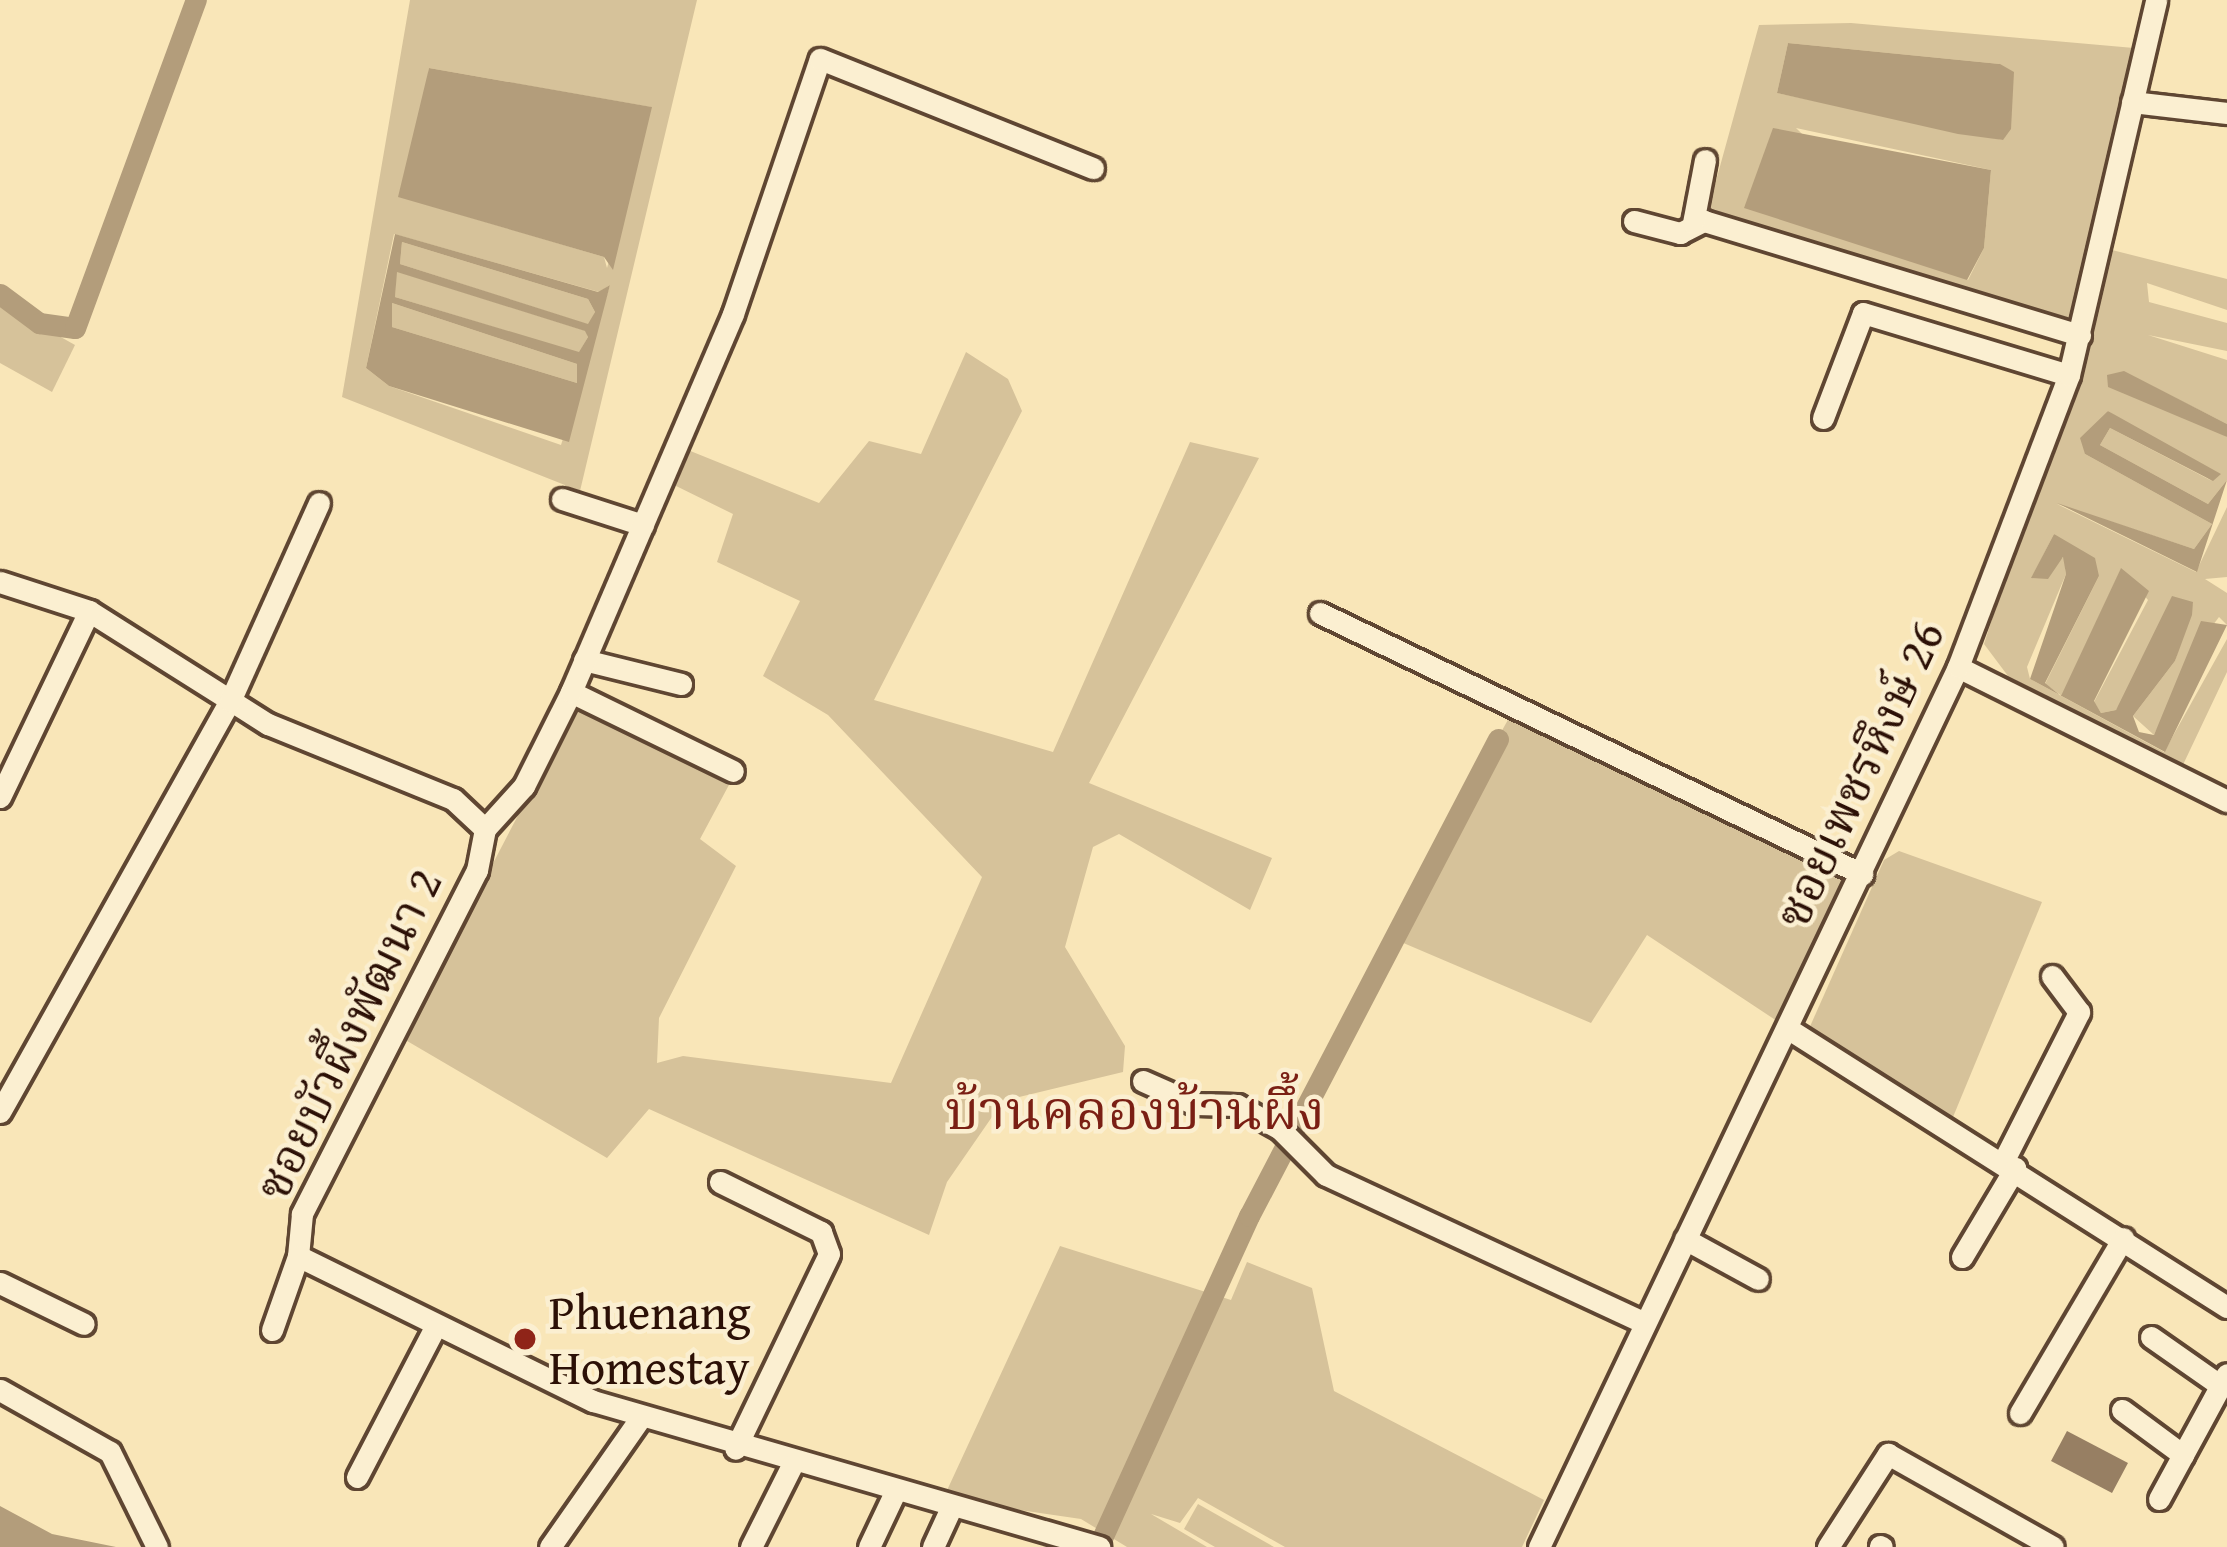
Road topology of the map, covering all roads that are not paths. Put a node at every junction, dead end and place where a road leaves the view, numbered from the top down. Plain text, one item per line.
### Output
1 (2156, 0) edge
2 (2132, 102) junction
3 (2227, 112) edge
4 (1705, 160) dead end
5 (1094, 169) dead end
6 (1634, 221) dead end
7 (1693, 223) junction
8 (2080, 335) junction
9 (2069, 375) junction
10 (1823, 418) dead end
11 (562, 500) dead end
12 (319, 503) dead end
13 (643, 525) junction
14 (0, 582) edge
15 (89, 611) junction
16 (1320, 613) dead end
17 (584, 660) junction
18 (1958, 667) junction
19 (681, 684) dead end
20 (571, 692) junction
21 (230, 700) junction
22 (733, 771) dead end
23 (0, 797) edge
24 (2227, 801) edge
25 (484, 829) junction
26 (1862, 874) junction
27 (2052, 976) dead end
28 (1786, 1028) junction
29 (1143, 1081) dead end
30 (0, 1112) edge
31 (2010, 1164) junction
32 (720, 1182) dead end
33 (2123, 1238) junction
34 (1685, 1239) junction
35 (298, 1256) junction
36 (1962, 1257) dead end
37 (1758, 1279) dead end
38 (0, 1283) edge
39 (2227, 1307) edge
40 (1643, 1322) junction
41 (84, 1324) dead end
42 (272, 1330) dead end
43 (434, 1331) junction
44 (2151, 1337) dead end
45 (2224, 1380) edge
46 (0, 1390) edge
47 (2122, 1410) dead end
48 (2020, 1413) dead end
49 (640, 1417) junction
50 (735, 1449) junction
51 (2183, 1454) junction
52 (793, 1465) junction
53 (357, 1477) dead end
54 (893, 1494) junction
55 (2159, 1499) dead end
56 (950, 1510) junction
57 (157, 1547) edge
58 (550, 1547) edge
59 (751, 1547) edge
60 (869, 1547) edge
61 (933, 1547) edge
62 (1099, 1547) edge
63 (1539, 1547) edge
64 (1828, 1547) edge
65 (2053, 1547) edge

1 - 2 street, ซอยเพชรหึงษ์ 26
2 - 3 street
2 - 8 street, ซอยเพชรหึงษ์ 26
4 - 7 street
5 - 13 street
6 - 7 street
7 - 8 street
8 - 9 street, ซอยเพชรหึงษ์ 26
9 - 10 street
9 - 18 street, ซอยเพชรหึงษ์ 26
11 - 13 street
12 - 21 street
13 - 17 street
14 - 15 street, ซอยบัวผึ้งพัฒนา 2
15 - 21 street, ซอยบัวผึ้งพัฒนา 2
15 - 23 street
16 - 26 street
17 - 19 street
17 - 20 street
18 - 24 street
18 - 26 street, ซอยเพชรหึงษ์ 26
20 - 22 street
20 - 25 street
21 - 25 street, ซอยบัวผึ้งพัฒนา 2
21 - 30 street
25 - 35 street, ซอยบัวผึ้งพัฒนา 2
26 - 28 street, ซอยเพชรหึงษ์ 26
27 - 31 street
28 - 31 street
28 - 34 street, ซอยเพชรหึงษ์ 26
29 - 40 street
31 - 33 street
31 - 36 street
32 - 50 street
33 - 39 street
33 - 48 street
34 - 37 street
34 - 40 street, ซอยเพชรหึงษ์ 26
35 - 42 street
35 - 43 street, ซอยบัวผึ้งพัฒนา 2
38 - 41 street
40 - 63 street, ซอยเพชรหึงษ์ 26
43 - 49 street, ซอยบัวผึ้งพัฒนา 2
43 - 53 street
44 - 45 street
45 - 51 street
46 - 57 street
47 - 51 street
49 - 50 street, ซอยบัวผึ้งพัฒนา 2
49 - 58 street
50 - 52 street, ซอยบัวผึ้งพัฒนา 2
51 - 55 street
52 - 54 street, ซอยบัวผึ้งพัฒนา 2
52 - 59 street
54 - 56 street, ซอยบัวผึ้งพัฒนา 2
54 - 60 street
56 - 61 street
56 - 62 street, ซอยบัวผึ้งพัฒนา 2
64 - 65 street

